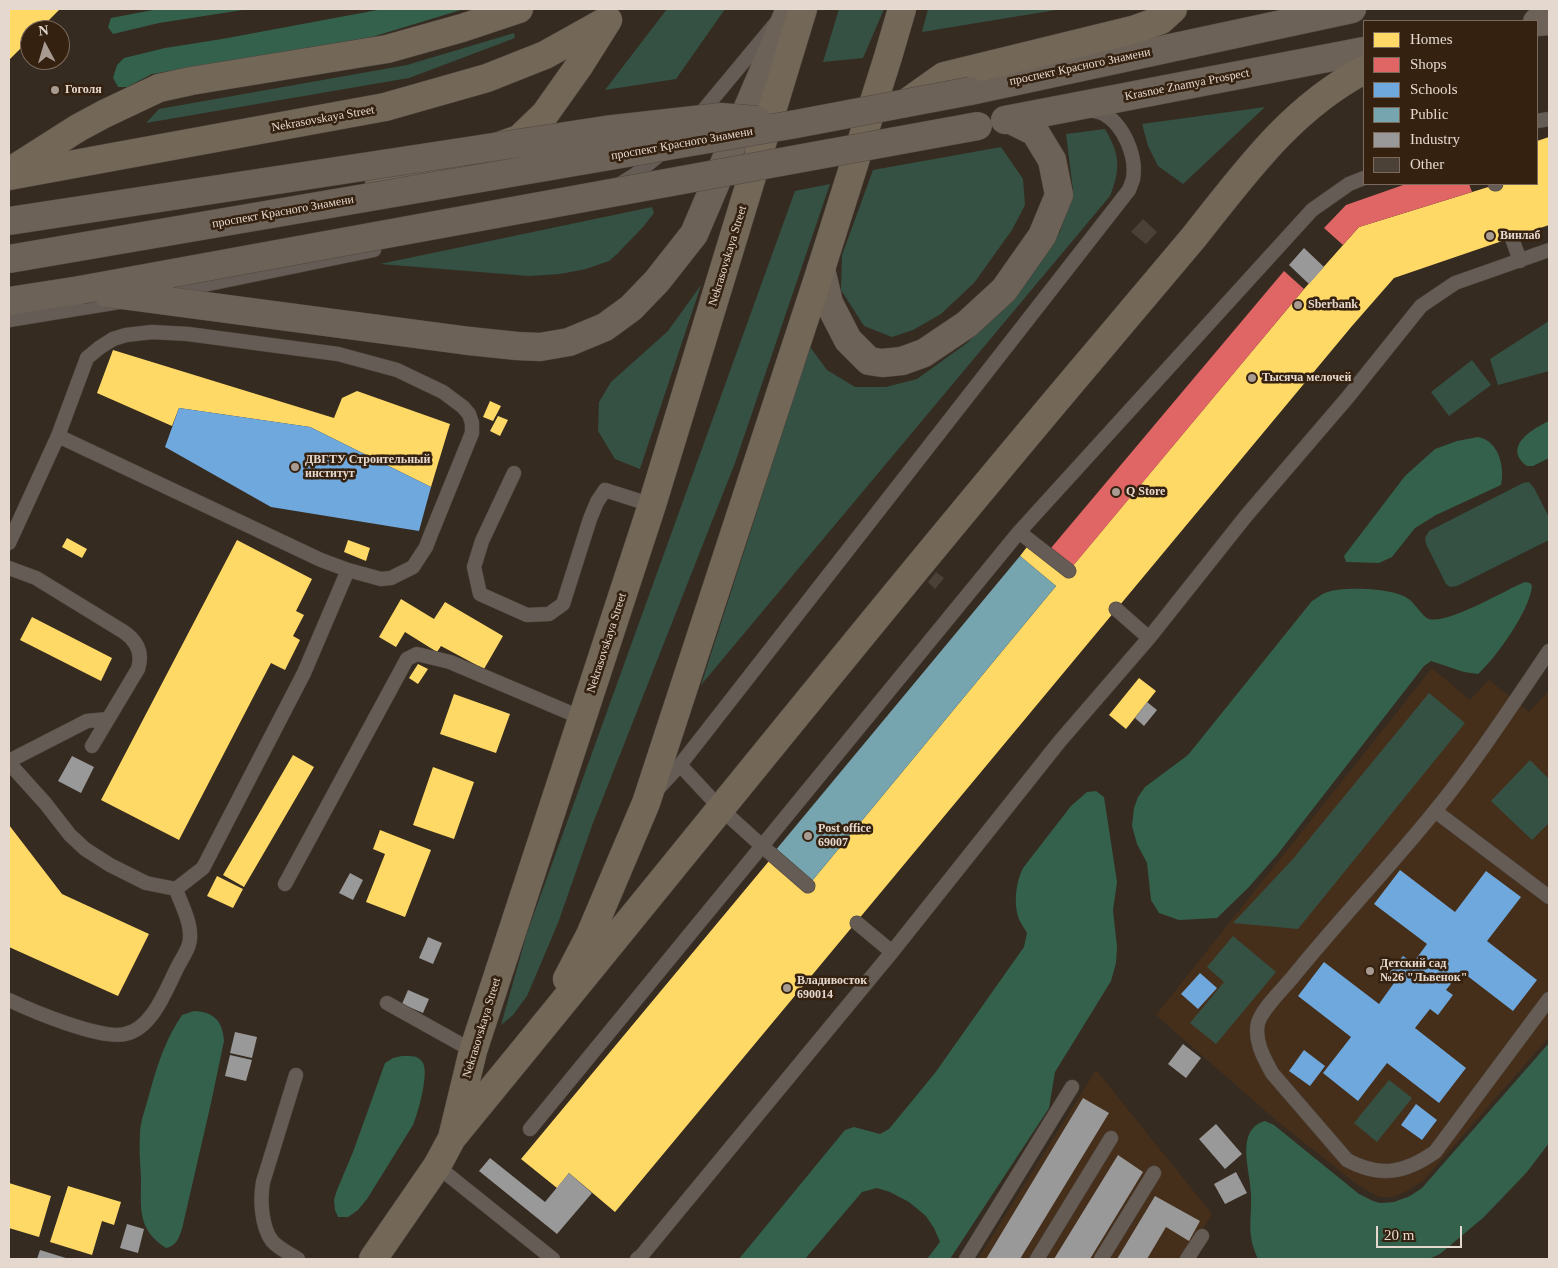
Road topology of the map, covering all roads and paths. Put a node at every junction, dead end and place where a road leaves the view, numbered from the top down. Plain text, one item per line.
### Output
1 (519, 9) edge
2 (789, 9) edge
3 (803, 9) edge
4 (902, 9) edge
5 (1173, 9) edge
6 (1352, 9) edge
7 (614, 14) edge
8 (1363, 50) edge
9 (1363, 71) edge
10 (968, 81) junction
11 (1074, 107) junction
12 (1009, 119) junction
13 (796, 124) junction
14 (9, 174) edge
15 (1363, 178) edge
16 (9, 221) edge
17 (1512, 238) dead end
18 (1549, 250) edge
19 (9, 259) edge
20 (1520, 261) junction
21 (9, 268) edge
22 (821, 269) junction
23 (80, 290) junction
24 (9, 302) edge
25 (9, 320) edge
26 (58, 436) junction
27 (514, 473) dead end
28 (652, 505) junction
29 (1019, 532) junction
30 (9, 543) edge
31 (9, 568) edge
32 (348, 570) junction
33 (1068, 571) dead end
34 (1116, 609) dead end
35 (1149, 638) junction
36 (1549, 651) edge
37 (582, 718) junction
38 (108, 720) junction
39 (92, 746) dead end
40 (9, 762) edge
41 (680, 765) junction
42 (646, 803) junction
43 (721, 809) junction
44 (1435, 811) junction
45 (762, 846) junction
46 (286, 884) dead end
47 (808, 886) dead end
48 (176, 889) junction
49 (1549, 897) edge
50 (857, 923) dead end
51 (892, 952) junction
52 (1549, 999) edge
53 (9, 1000) edge
54 (387, 1003) dead end
55 (538, 1033) junction
56 (473, 1052) junction
57 (296, 1075) dead end
58 (1072, 1087) dead end
59 (530, 1129) dead end
60 (452, 1138) junction
61 (1111, 1138) dead end
62 (437, 1166) junction
63 (1154, 1173) dead end
64 (1202, 1236) dead end
65 (298, 1259) edge
66 (373, 1259) edge
67 (553, 1259) edge
68 (636, 1259) edge
69 (966, 1259) edge
70 (1036, 1259) edge
71 (1101, 1259) edge
72 (1187, 1259) edge

1 - 14 highway
2 - 23 main road, bridge
2 - 25 lane
3 - 28 highway, Nekrasovskaya Street
4 - 22 highway
5 - 10 highway
6 - 10 main road, проспект Красного Знамени
7 - 14 highway, Nekrasovskaya Street
7 - 21 highway
8 - 11 main road, Krasnoe Znamya Prospect
9 - 43 highway
10 - 13 main road, проспект Красного Знамени, bridge
11 - 12 main road, Krasnoe Znamya Prospect
11 - 41 lane
12 - 22 main road
12 - 23 main road, bridge
13 - 16 main road, bridge
13 - 19 main road, проспект Красного Знамени, bridge
15 - 29 lane
17 - 20 lane
18 - 20 lane
20 - 35 lane
22 - 42 highway
23 - 24 main road
26 - 30 lane
26 - 32 lane
26 - 32 lane
27 - 28 lane
28 - 37 highway, Nekrasovskaya Street
29 - 33 lane
29 - 45 lane
31 - 38 lane
32 - 48 lane
34 - 35 lane
35 - 51 lane
36 - 44 lane
37 - 46 lane
37 - 56 highway, Nekrasovskaya Street
38 - 39 lane
38 - 40 lane
40 - 48 lane
41 - 42 lane
41 - 43 lane
42 - 55 highway
43 - 45 lane
43 - 55 highway
44 - 49 lane
44 - 52 lane
45 - 47 lane
45 - 59 lane
48 - 53 lane
50 - 51 lane
51 - 68 lane
54 - 56 lane
55 - 60 highway
56 - 60 highway, Nekrasovskaya Street
57 - 65 lane
58 - 69 lane
60 - 62 highway, Nekrasovskaya Street
61 - 70 lane
62 - 66 highway, Nekrasovskaya Street
62 - 67 lane
63 - 71 lane
64 - 72 lane

